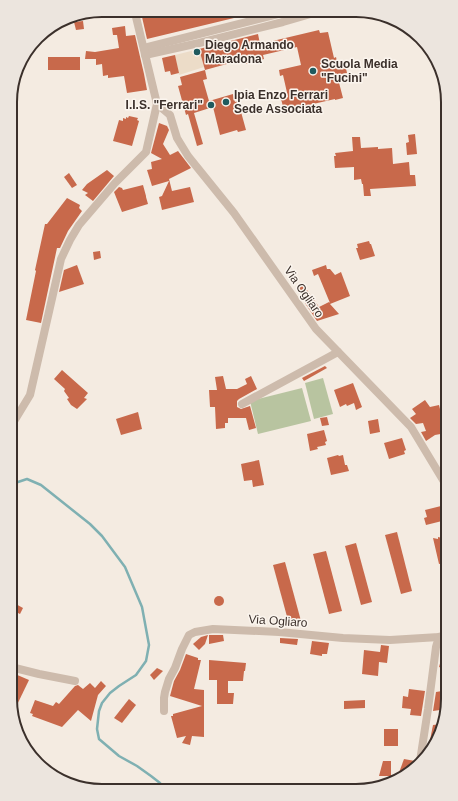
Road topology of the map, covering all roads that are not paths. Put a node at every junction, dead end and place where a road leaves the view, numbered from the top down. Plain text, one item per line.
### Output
1 (136, 17) edge
2 (268, 17) edge
3 (295, 17) edge
4 (145, 51) junction
5 (157, 104) junction
6 (338, 352) junction
7 (242, 404) dead end
8 (17, 417) edge
9 (441, 476) edge
10 (439, 637) joint
11 (17, 669) edge
12 (75, 681) dead end
13 (164, 711) dead end
14 (421, 753) edge

1 - 4 street
2 - 4 street
3 - 4 street
4 - 5 street
5 - 6 street, Via Ogliaro
5 - 8 street
6 - 7 street
6 - 9 street, Via Ogliaro
10 - 13 street, Via Ogliaro
10 - 14 street
11 - 12 street

